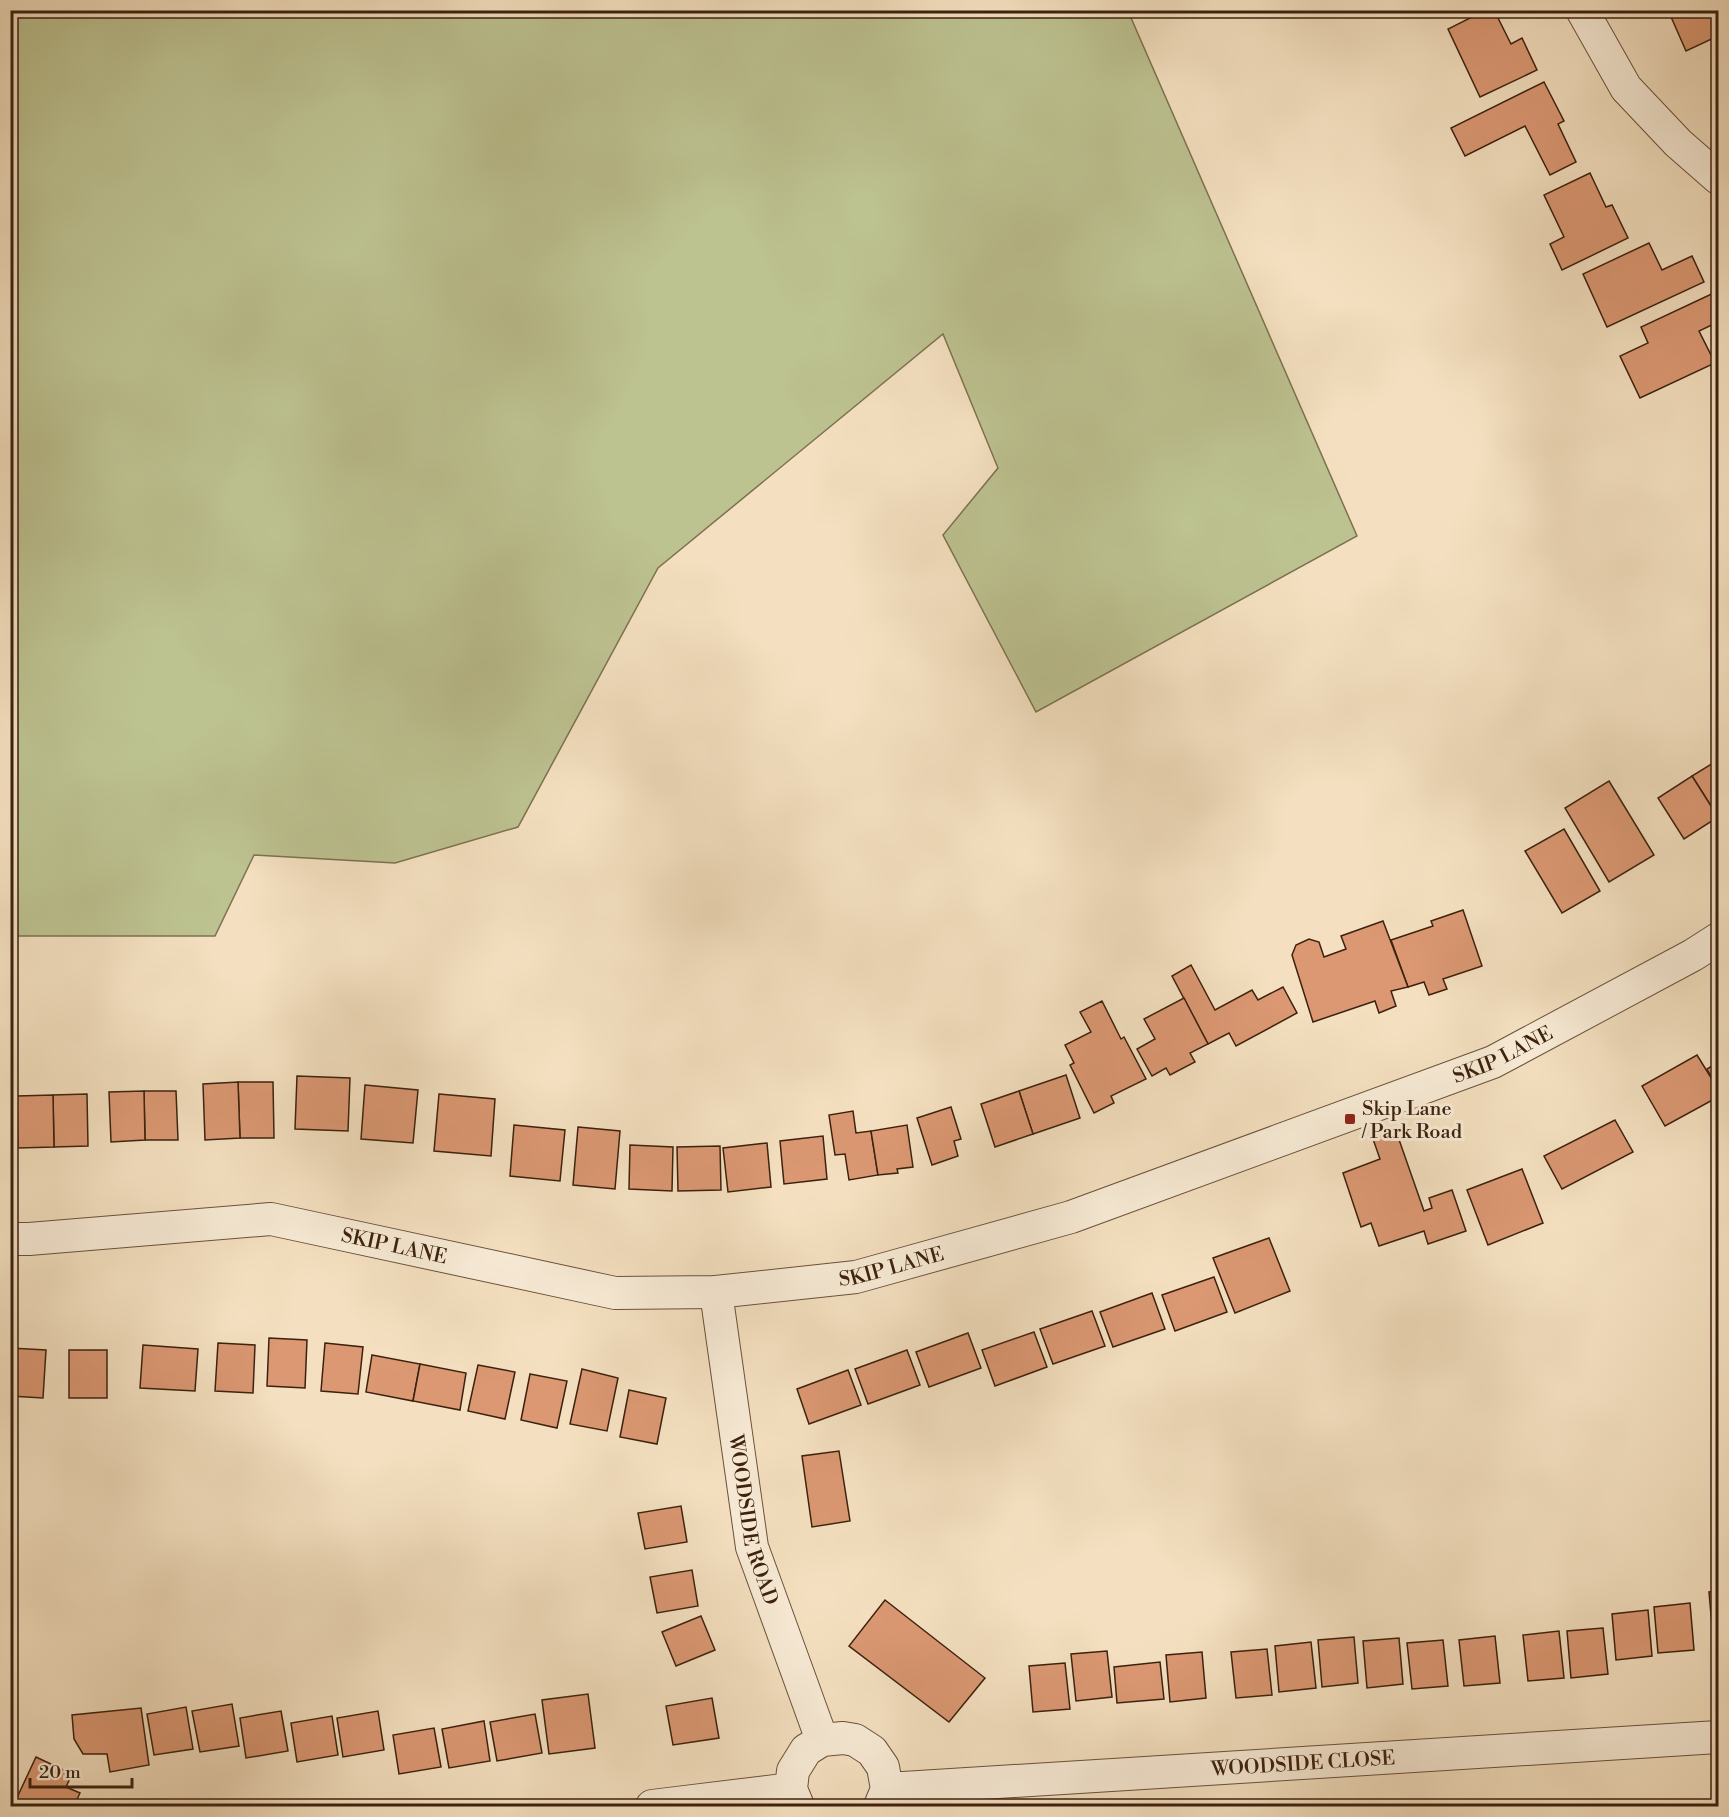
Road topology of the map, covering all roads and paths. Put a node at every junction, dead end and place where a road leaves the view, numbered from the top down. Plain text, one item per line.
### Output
1 (1582, 10) edge
2 (1719, 178) edge
3 (1719, 939) edge
4 (10, 1239) edge
5 (716, 1292) junction
6 (1719, 1737) edge
7 (822, 1740) junction
8 (794, 1798) edge
9 (884, 1798) edge
10 (652, 1806) edge

1 - 2 street
3 - 5 street, SKIP LANE
4 - 5 street, SKIP LANE
5 - 7 street, WOODSIDE ROAD
6 - 9 street, WOODSIDE CLOSE
7 - 8 street
7 - 9 street
8 - 10 street

